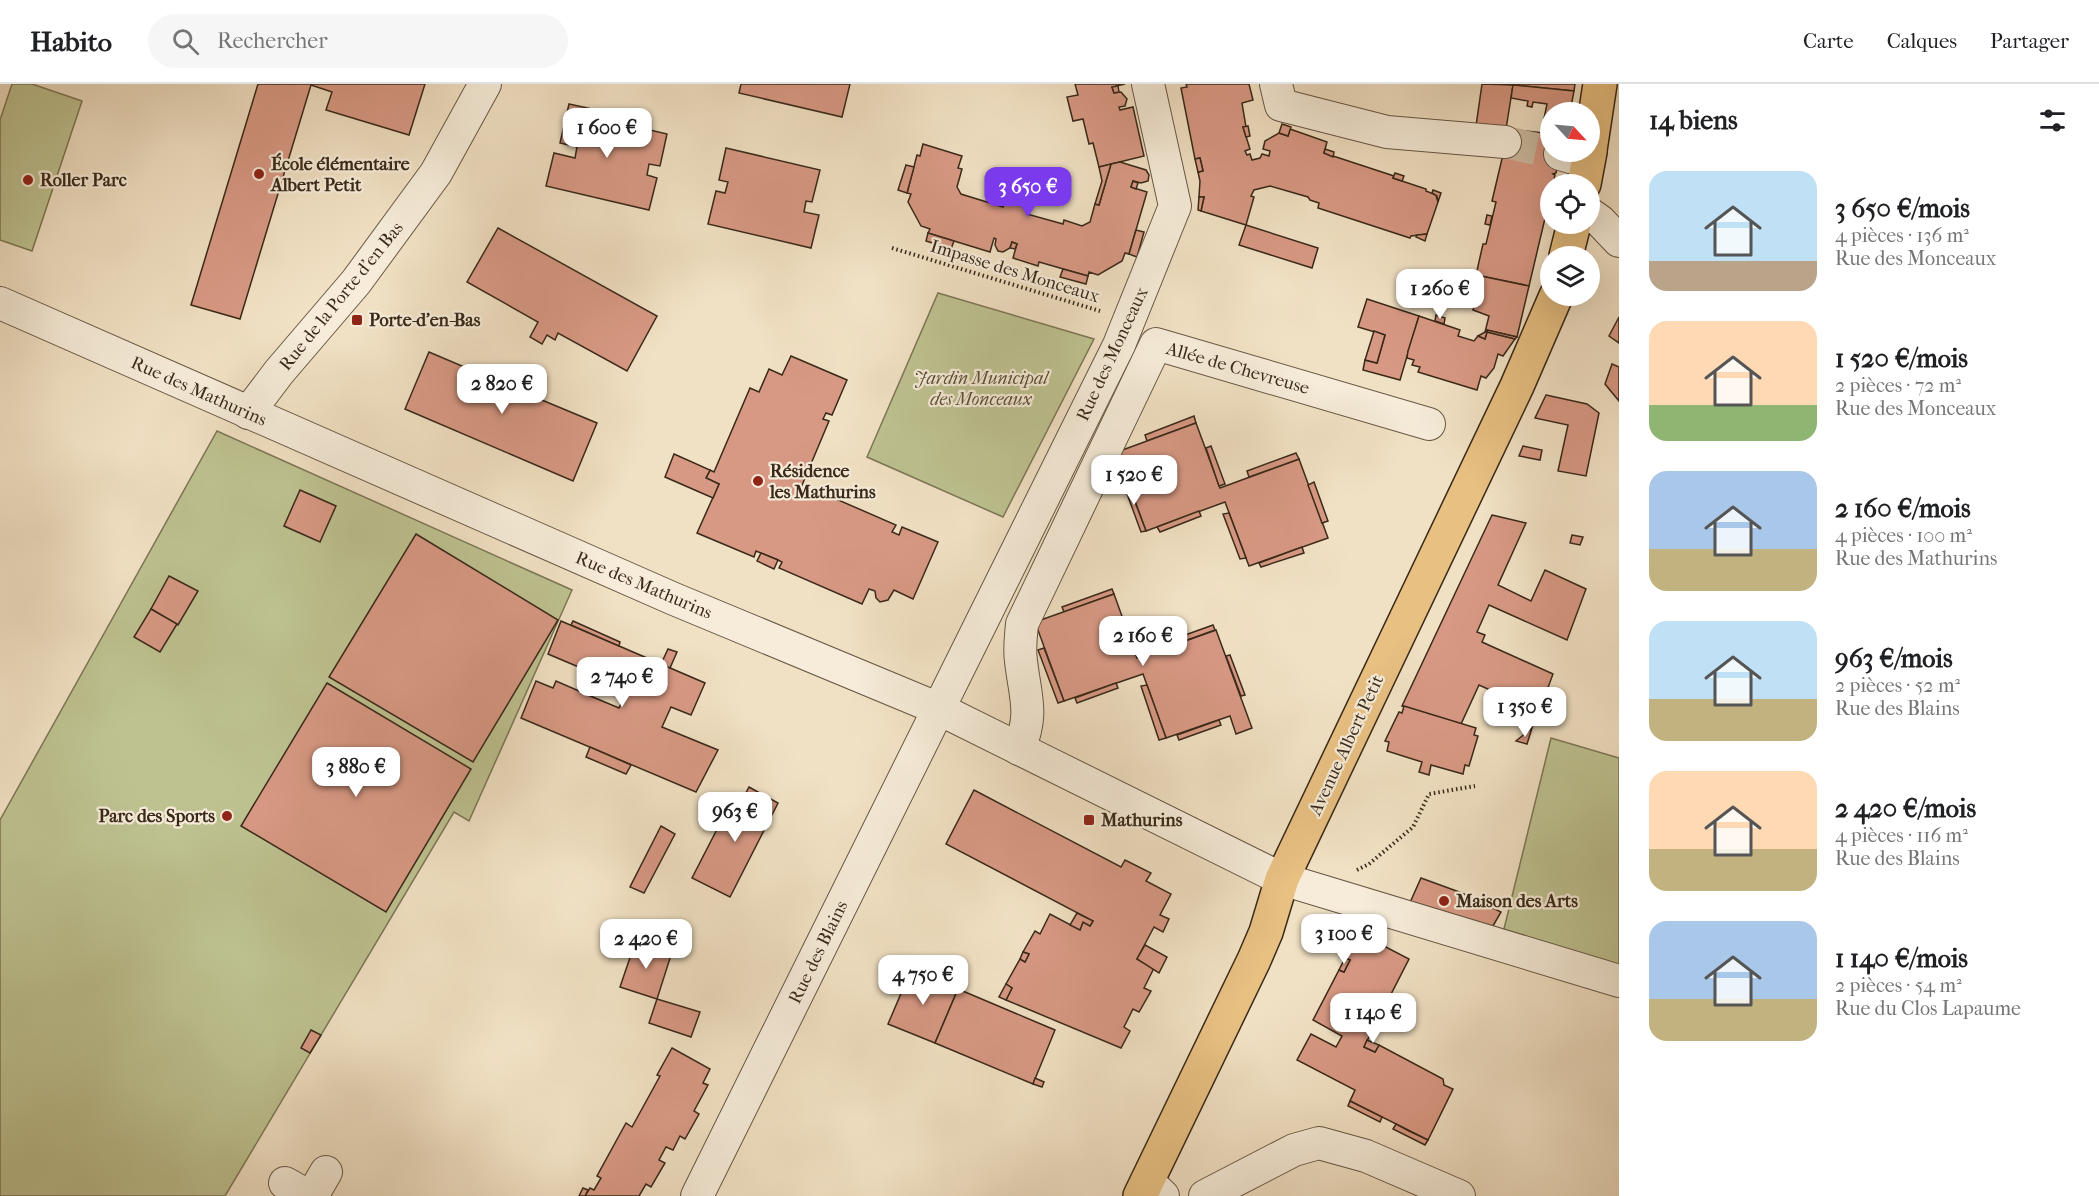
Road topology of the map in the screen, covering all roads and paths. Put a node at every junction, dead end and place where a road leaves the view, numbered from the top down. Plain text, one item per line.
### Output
1 (485, 84) edge
2 (1148, 84) edge
3 (1276, 84) edge
4 (1600, 84) edge
5 (1596, 102) edge
6 (1505, 142) tunnel mouth
7 (1600, 221) edge
8 (1619, 241) edge
9 (892, 248) dead end
10 (0, 303) edge
11 (1552, 306) edge
12 (1130, 319) junction
13 (249, 413) junction
14 (1429, 424) dead end
15 (939, 709) junction
16 (1019, 748) junction
17 (1475, 786) dead end
18 (1282, 879) junction
19 (1327, 893) junction
20 (1619, 981) edge
21 (1150, 1191) edge
22 (697, 1196) edge
23 (1205, 1196) edge
24 (1459, 1196) edge

1 - 13 street, Rue de la Porte d'en Bas
2 - 12 street, Rue des Monceaux
3 - 6 street
4 - 5 main road
7 - 8 street
9 - 12 path, Impasse des Monceaux
10 - 13 street, Rue des Mathurins
11 - 18 main road, Avenue Albert Petit
12 - 15 street, Rue des Monceaux
13 - 15 street, Rue des Mathurins
14 - 16 street, Allée de Chevreuse
15 - 16 street, Rue des Mathurins
15 - 22 street, Rue des Blains
16 - 18 street, Rue des Mathurins
17 - 19 path
18 - 19 street, Rue des Mathurins
18 - 21 main road, Avenue Albert Petit
19 - 20 street, Rue des Mathurins
23 - 24 street

